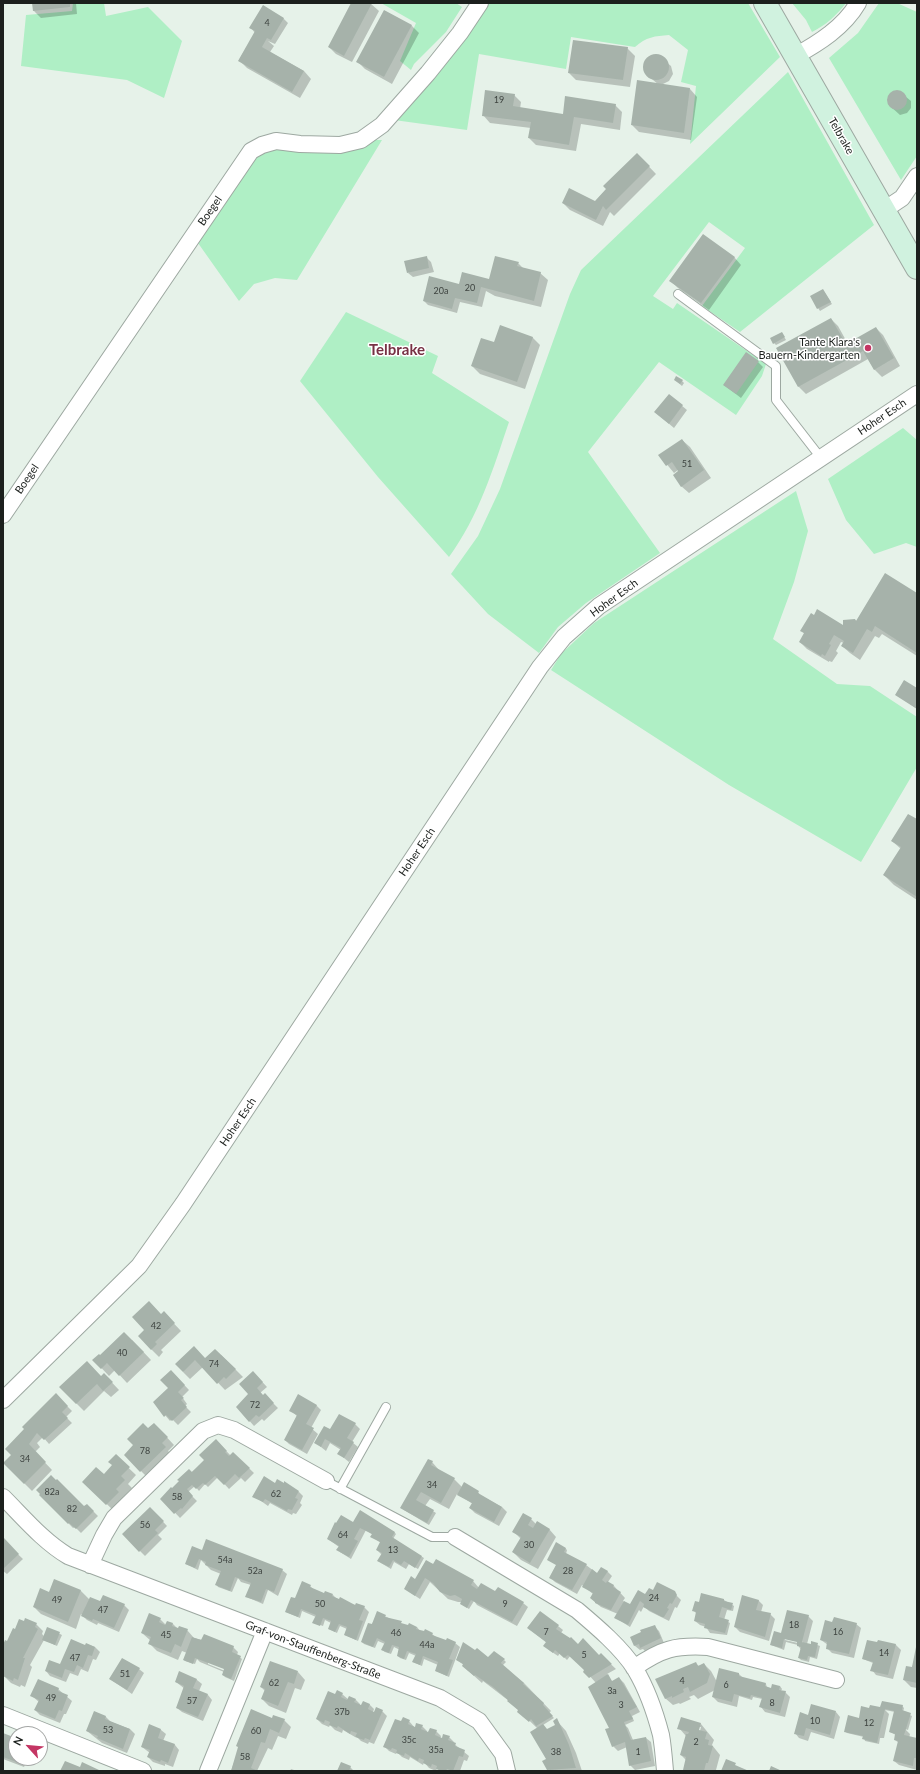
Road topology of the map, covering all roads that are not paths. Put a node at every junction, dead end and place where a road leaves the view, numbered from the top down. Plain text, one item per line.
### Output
1 (480, 3) edge
2 (765, 3) edge
3 (858, 3) edge
4 (795, 56) junction
5 (917, 176) edge
6 (884, 210) junction
7 (917, 268) edge
8 (678, 294) dead end
9 (917, 394) edge
10 (821, 458) junction
11 (3, 515) edge
12 (3, 1400) edge
13 (386, 1408) dead end
14 (326, 1481) joint
15 (340, 1489) junction
16 (3, 1497) edge
17 (455, 1538) joint
18 (90, 1565) junction
19 (265, 1631) junction
20 (634, 1668) junction
21 (836, 1680) dead end
22 (3, 1715) edge
23 (143, 1771) edge
24 (208, 1771) edge
25 (507, 1771) edge
26 (665, 1771) edge

1 - 11 street, Boegel
2 - 4 street, Telbrake
3 - 4 street
4 - 6 street, Telbrake
5 - 6 street
6 - 7 street, Telbrake
8 - 10 lane
9 - 10 street, Hoher Esch
10 - 12 street, Hoher Esch
13 - 15 lane
14 - 15 lane
14 - 18 street
15 - 17 lane
16 - 18 street, Graf-von-Stauffenberg-Straße
17 - 20 street
18 - 19 street, Graf-von-Stauffenberg-Straße
19 - 24 street
19 - 25 street, Graf-von-Stauffenberg-Straße
20 - 21 street
20 - 26 street
22 - 23 street

